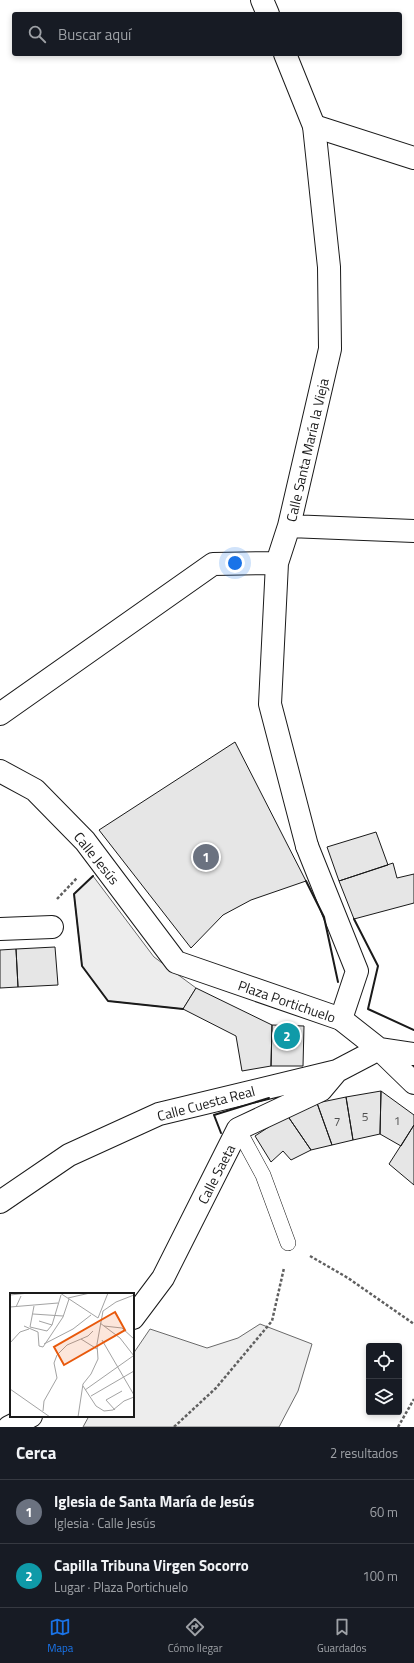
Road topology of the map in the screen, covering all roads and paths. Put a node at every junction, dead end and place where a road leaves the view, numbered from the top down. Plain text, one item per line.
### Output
1 (262, 0) edge
2 (267, 12) edge
3 (285, 56) edge
4 (314, 126) junction
5 (414, 158) edge
6 (289, 526) junction
7 (414, 531) edge
8 (277, 563) junction
9 (0, 714) edge
10 (0, 771) edge
11 (82, 873) dead end
12 (52, 927) joint
13 (0, 929) edge
14 (176, 962) joint
15 (340, 1019) junction
16 (378, 1049) junction
17 (414, 1054) edge
18 (337, 1070) junction
19 (414, 1083) edge
20 (238, 1129) junction
21 (0, 1202) edge
22 (288, 1243) junction
23 (134, 1317) edge
24 (414, 1324) edge
25 (414, 1399) edge
26 (29, 1417) edge
27 (9, 1427) edge
28 (174, 1427) edge
29 (398, 1427) edge

1 - 2 street
3 - 4 street, Calle Santa María la Vieja
4 - 5 street
4 - 6 street, Calle Santa María la Vieja
6 - 7 street
6 - 8 street, Calle Santa María la Vieja
8 - 9 street
8 - 15 street, Calle Santa María la Vieja
10 - 14 street, Calle Jesús
11 - 12 path
12 - 13 street
14 - 15 street, Plaza Portichuelo
15 - 16 street, Plaza Portichuelo
16 - 17 street
16 - 18 street, Calle Cuesta Real
16 - 19 street, Plaza Portichuelo
18 - 20 street, Calle Saeta
18 - 21 street, Calle Cuesta Real
20 - 22 lane
20 - 23 street, Calle Saeta
22 - 24 path
22 - 28 path
25 - 29 path
26 - 27 street

